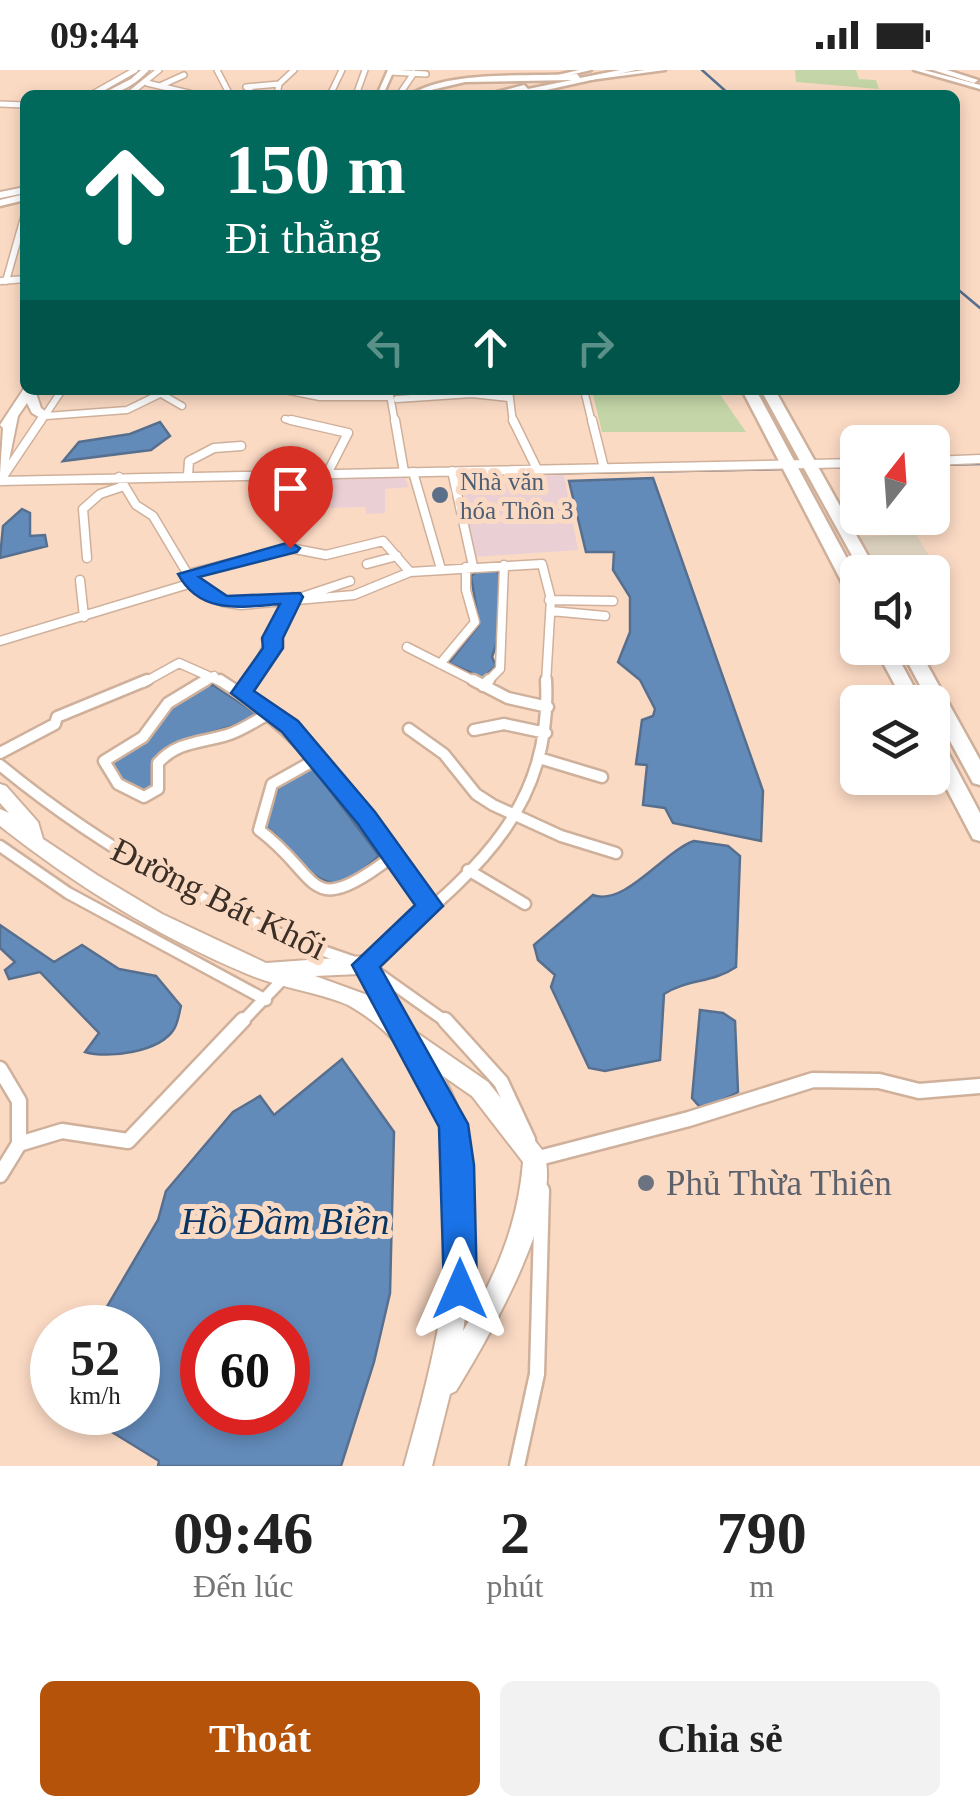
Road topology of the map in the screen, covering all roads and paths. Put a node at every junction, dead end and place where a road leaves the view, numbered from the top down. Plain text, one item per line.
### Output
1 (135, 70) edge
2 (145, 70) edge
3 (159, 70) edge
4 (294, 70) edge
5 (609, 70) edge
6 (630, 70) edge
7 (662, 70) edge
8 (917, 70) edge
9 (940, 70) edge
10 (390, 71) edge
11 (414, 73) junction
12 (426, 74) dead end
13 (589, 74) edge
14 (184, 75) dead end
15 (978, 76) edge
16 (502, 77) junction
17 (577, 77) junction
18 (146, 84) junction
19 (280, 84) junction
20 (161, 85) junction
21 (102, 90) edge
22 (114, 90) edge
23 (121, 90) edge
24 (136, 90) edge
25 (179, 90) edge
26 (249, 90) edge
27 (278, 90) edge
28 (402, 90) edge
29 (419, 90) edge
30 (422, 90) edge
31 (491, 90) edge
32 (511, 90) edge
33 (530, 90) edge
34 (563, 90) edge
35 (20, 228) edge
36 (3, 281) edge
37 (25, 395) edge
38 (30, 395) edge
39 (59, 395) edge
40 (162, 395) edge
41 (168, 395) edge
42 (310, 395) edge
43 (369, 395) edge
44 (393, 395) edge
45 (509, 395) edge
46 (585, 395) edge
47 (752, 395) edge
48 (771, 395) edge
49 (182, 406) dead end
50 (12, 415) junction
51 (46, 416) junction
52 (285, 419) dead end
53 (0, 434) edge
54 (241, 446) dead end
55 (980, 459) edge
56 (950, 460) edge
57 (840, 463) edge
58 (790, 464) junction
59 (810, 464) junction
60 (604, 468) junction
61 (0, 470) edge
62 (536, 470) junction
63 (452, 471) junction
64 (408, 472) junction
65 (327, 474) junction
66 (188, 475) junction
67 (0, 480) edge
68 (120, 482) junction
69 (166, 512) dead end
70 (153, 516) junction
71 (860, 555) edge
72 (397, 556) junction
73 (88, 558) dead end
74 (840, 561) edge
75 (367, 564) dead end
76 (504, 565) junction
77 (471, 566) junction
78 (441, 569) junction
79 (410, 572) junction
80 (190, 579) junction
81 (80, 580) dead end
82 (350, 581) dead end
83 (299, 597) junction
84 (613, 602) dead end
85 (550, 606) junction
86 (605, 616) dead end
87 (84, 617) junction
88 (0, 640) edge
89 (407, 648) dead end
90 (440, 664) junction
91 (918, 665) edge
92 (214, 676) junction
93 (483, 686) junction
94 (241, 693) junction
95 (548, 707) junction
96 (272, 712) junction
97 (410, 729) dead end
98 (474, 730) dead end
99 (546, 733) junction
100 (0, 753) edge
101 (540, 758) junction
102 (315, 760) junction
103 (0, 765) edge
104 (950, 775) edge
105 (602, 778) dead end
106 (980, 778) edge
107 (0, 791) edge
108 (516, 814) junction
109 (0, 816) edge
110 (980, 832) edge
111 (34, 844) junction
112 (0, 846) edge
113 (616, 854) dead end
114 (394, 856) junction
115 (468, 870) junction
116 (525, 904) dead end
117 (430, 906) junction
118 (365, 965) junction
119 (259, 970) junction
120 (283, 979) junction
121 (266, 1000) junction
122 (401, 1031) junction
123 (0, 1069) edge
124 (980, 1086) edge
125 (19, 1144) junction
126 (535, 1159) junction
127 (0, 1174) edge
128 (436, 1400) junction
129 (421, 1466) edge
130 (516, 1466) edge

1 - 21 street
2 - 22 main road
3 - 18 street
4 - 19 street
5 - 17 highway
6 - 13 highway
7 - 13 main road
8 - 15 main road
9 - 15 highway
10 - 11 street
11 - 12 street
11 - 28 street
13 - 16 main road
13 - 33 highway
13 - 34 highway
14 - 20 street
16 - 17 highway
16 - 29 highway
17 - 32 highway
18 - 20 street
18 - 23 main road
18 - 24 street
19 - 26 street
19 - 27 street
20 - 25 street
30 - 31 highway
35 - 36 street
37 - 50 main road
38 - 51 main road
39 - 51 street
40 - 51 street
41 - 49 street
42 - 43 street
44 - 64 street
45 - 62 street
46 - 60 street
47 - 58 highway
48 - 59 highway
50 - 53 main road
50 - 61 main road
51 - 67 street
52 - 65 street
54 - 66 street
55 - 56 street
57 - 59 street
58 - 59 street
58 - 60 street
58 - 74 highway
59 - 71 highway
60 - 62 street
62 - 63 street
63 - 64 street
63 - 77 street
64 - 65 street
64 - 78 street
65 - 66 street
66 - 68 street
67 - 68 street
68 - 70 street
68 - 73 street
69 - 70 street
70 - 80 street
72 - 75 street
72 - 79 street
72 - 80 street
76 - 77 street
76 - 85 street
76 - 93 street
77 - 78 street
77 - 90 street
78 - 79 street
79 - 83 street
80 - 83 street
80 - 87 street
81 - 87 street
82 - 83 street
83 - 94 street
84 - 85 street
85 - 86 street
85 - 95 street
87 - 88 street
89 - 90 street
90 - 93 street
91 - 106 highway
92 - 94 street
92 - 96 street
92 - 100 street
93 - 95 street
94 - 96 street
95 - 99 street
96 - 102 street
97 - 108 street
98 - 99 street
99 - 101 street
101 - 105 street
101 - 108 street
102 - 114 street
102 - 114 street
103 - 118 street, Đường Bát Khối
104 - 110 highway
107 - 111 main road
108 - 113 street
108 - 115 street
109 - 111 main road
111 - 119 main road
112 - 121 street
114 - 117 street
115 - 116 street
115 - 117 street
117 - 118 street
118 - 119 main road
118 - 122 main road
118 - 126 street, Đường Bát Khối
119 - 120 main road
120 - 121 street
120 - 122 main road
121 - 125 street
122 - 126 main road
122 - 128 main road
123 - 125 street
124 - 126 street
125 - 127 street
126 - 128 main road
126 - 130 street, Đường Bát Khối
128 - 129 main road

